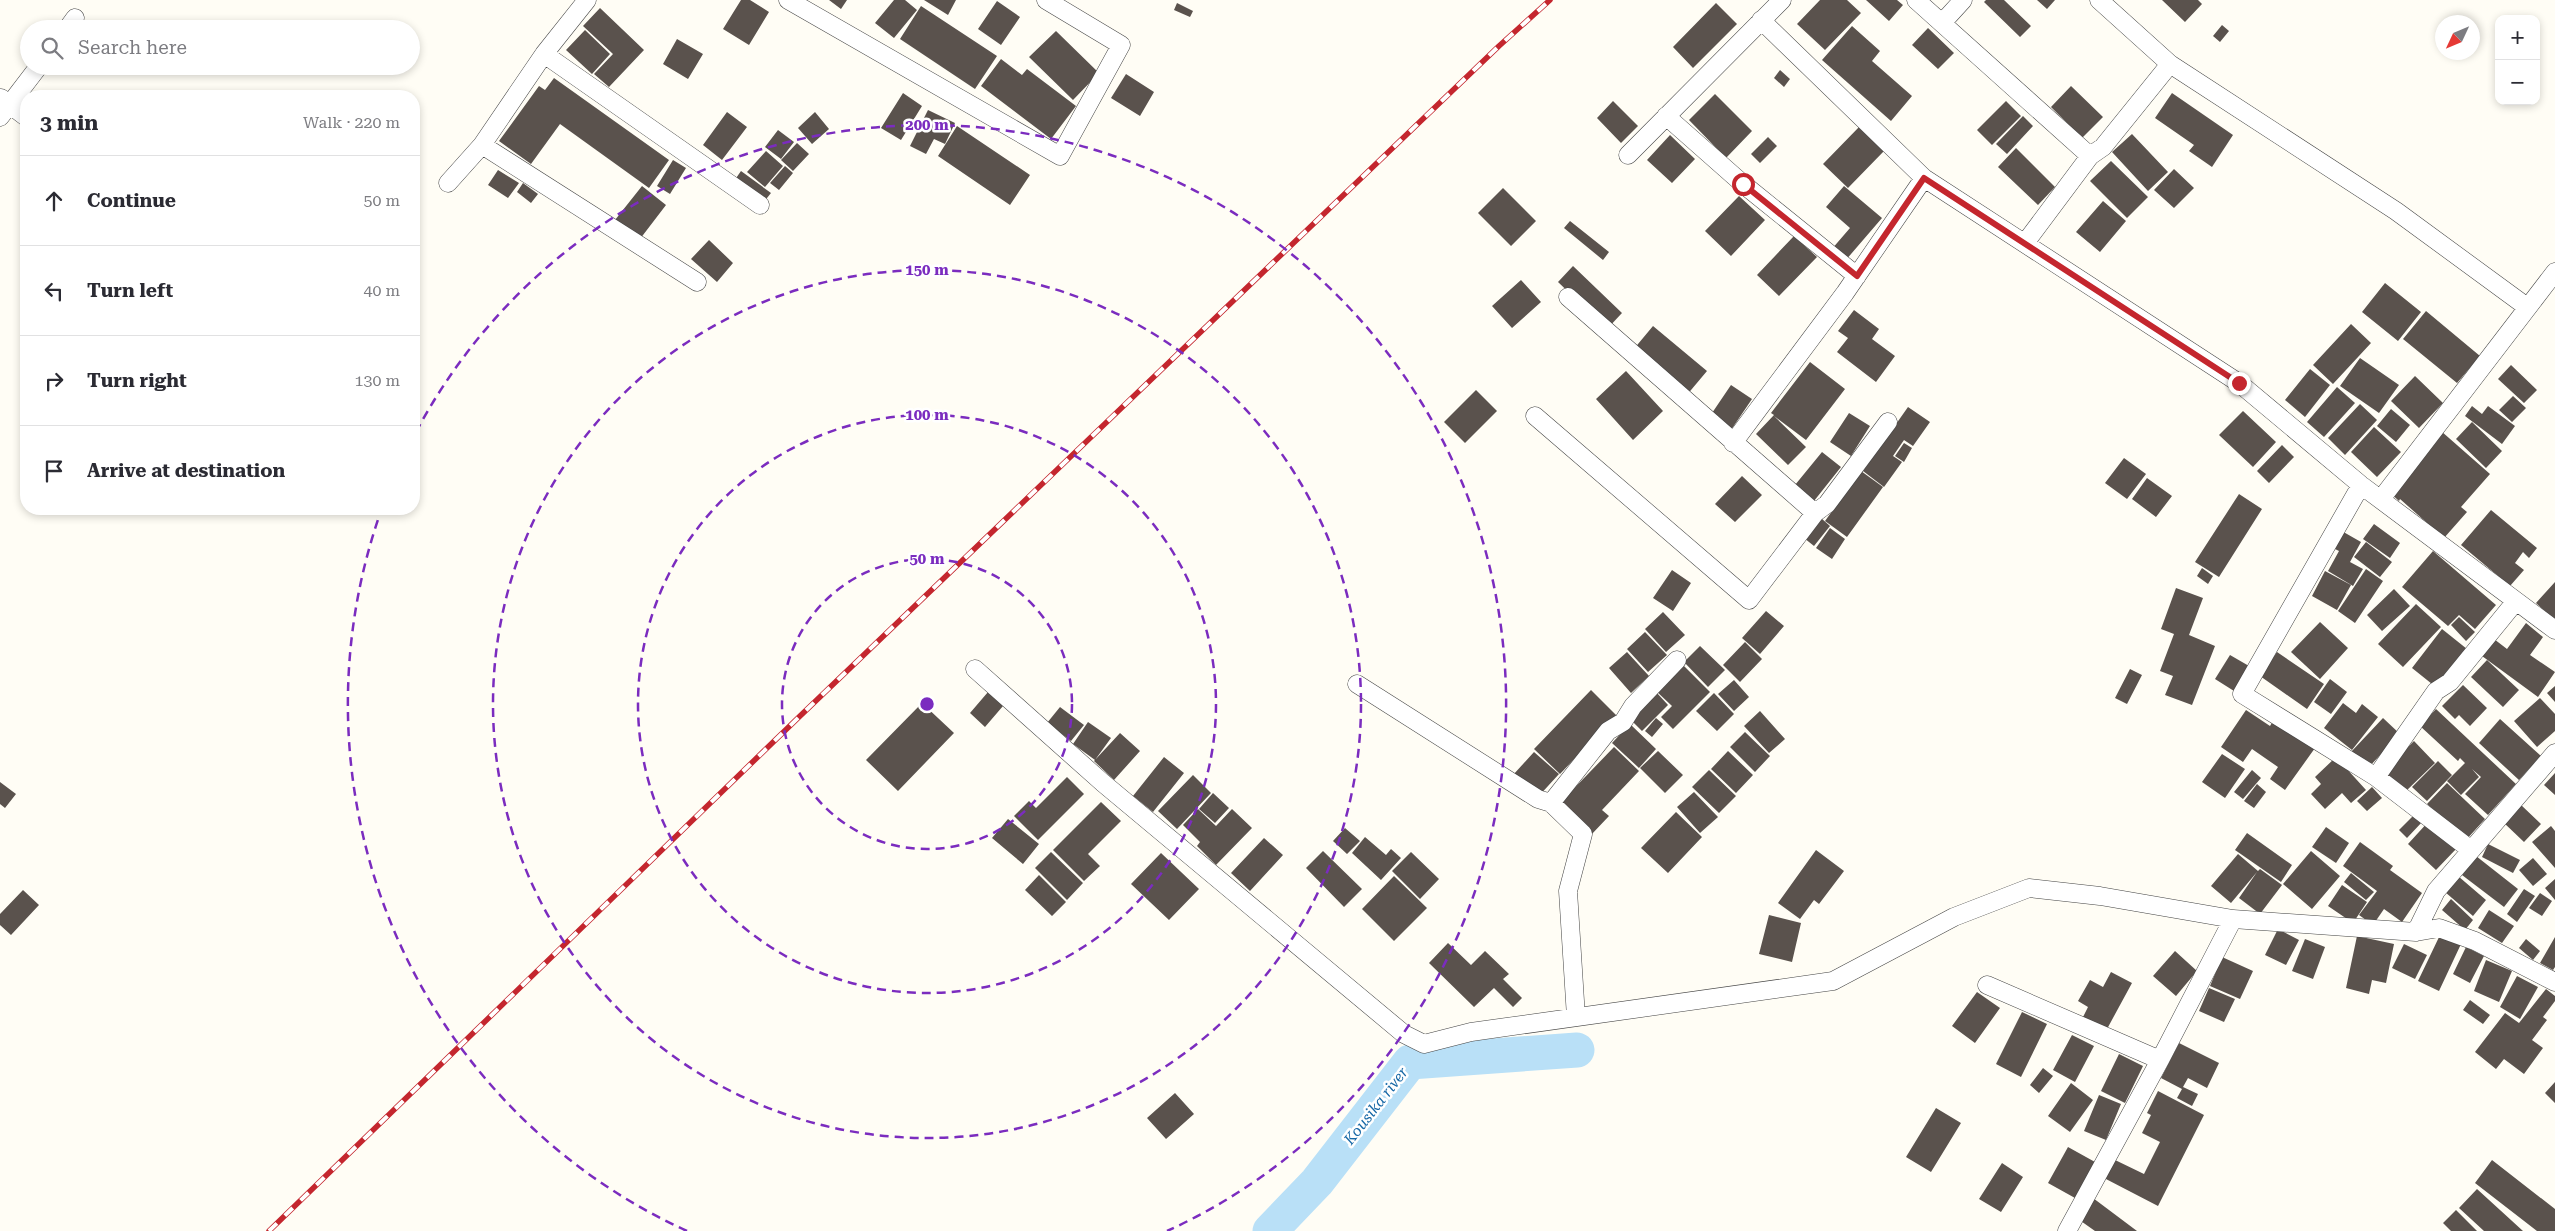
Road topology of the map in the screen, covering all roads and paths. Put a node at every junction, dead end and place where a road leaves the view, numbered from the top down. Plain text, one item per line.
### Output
1 (587, 0) edge
2 (788, 0) edge
3 (1046, 0) edge
4 (1782, 0) edge
5 (1916, 0) edge
6 (1963, 0) edge
7 (2099, 0) edge
8 (1761, 20) junction
9 (1942, 23) junction
10 (544, 54) junction
11 (2170, 64) junction
12 (31, 75) edge
13 (3, 107) edge
14 (20, 114) edge
15 (1666, 116) junction
16 (482, 145) junction
17 (1628, 155) dead end
18 (2090, 156) junction
19 (1924, 178) junction
20 (448, 182) dead end
21 (760, 205) dead end
22 (2025, 243) junction
23 (2555, 272) edge
24 (1857, 276) junction
25 (698, 282) dead end
26 (1568, 296) dead end
27 (2527, 307) junction
28 (1535, 416) dead end
29 (1888, 422) dead end
30 (1733, 443) junction
31 (2361, 485) junction
32 (2382, 499) junction
33 (1814, 513) junction
34 (2516, 601) junction
35 (2555, 630) edge
36 (1677, 660) dead end
37 (975, 669) dead end
38 (1357, 684) dead end
39 (2555, 753) edge
40 (2376, 777) junction
41 (1551, 803) junction
42 (2471, 850) junction
43 (2233, 919) junction
44 (2416, 932) junction
45 (2555, 982) edge
46 (1987, 985) dead end
47 (1576, 1016) junction
48 (2160, 1060) junction
49 (2067, 1231) edge

1 - 10 street
2 - 3 street
4 - 8 street
5 - 9 street
6 - 9 street
7 - 11 street
8 - 15 street
8 - 19 street
9 - 18 street
10 - 16 street
10 - 21 street
11 - 18 street
11 - 27 street
12 - 13 street
13 - 14 street
15 - 17 street
15 - 24 street
16 - 20 street
16 - 25 street
18 - 22 street
19 - 22 street
19 - 24 street
22 - 31 street
23 - 27 street
24 - 30 street
26 - 30 street
27 - 32 street
28 - 33 street
29 - 33 street
30 - 33 street
31 - 32 street
31 - 40 street
32 - 34 street
34 - 35 street
34 - 40 street
36 - 41 street
37 - 47 street
38 - 41 street
39 - 42 street
40 - 42 street
41 - 47 street
42 - 44 street
43 - 44 street
43 - 47 street
43 - 48 street
44 - 45 street
46 - 48 street
48 - 49 street

